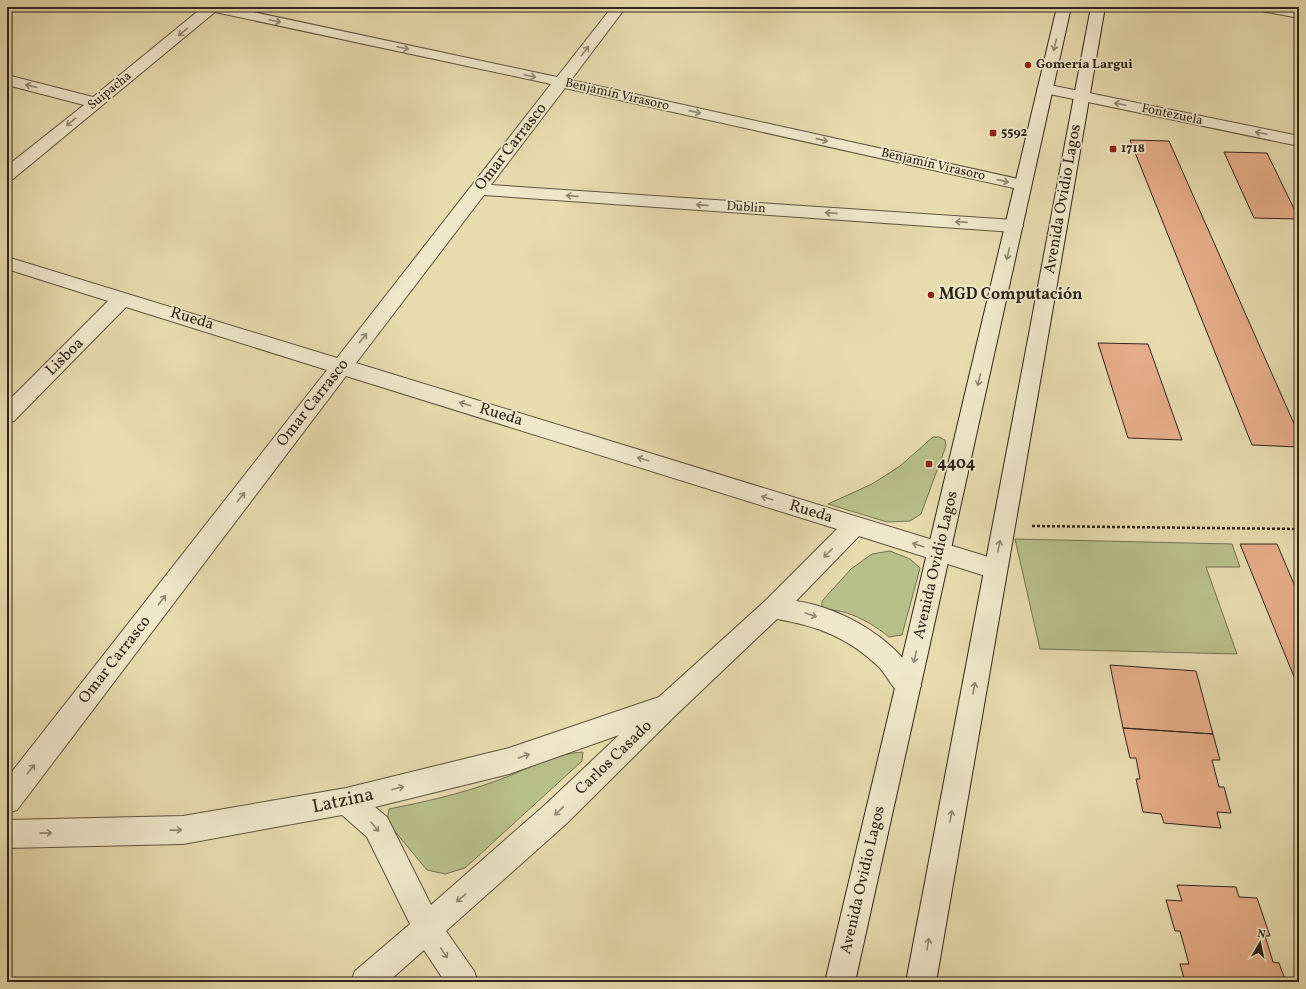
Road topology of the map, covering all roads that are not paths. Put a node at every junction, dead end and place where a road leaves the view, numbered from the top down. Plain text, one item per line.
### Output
1 (212, 7) edge
2 (619, 7) edge
3 (1064, 7) edge
4 (1098, 7) edge
5 (1261, 7) edge
6 (1299, 14) edge
7 (7, 80) edge
8 (561, 82) junction
9 (1045, 89) junction
10 (1081, 96) junction
11 (96, 103) junction
12 (1299, 141) edge
13 (7, 175) edge
14 (1023, 185) junction
15 (478, 189) junction
16 (1014, 226) junction
17 (7, 262) edge
18 (123, 298) junction
19 (343, 365) junction
20 (7, 416) edge
21 (855, 526) junction
22 (939, 552) junction
23 (995, 569) junction
24 (773, 608) junction
25 (908, 686) junction
26 (667, 706) junction
27 (7, 800) edge
28 (346, 801) junction
29 (7, 834) edge
30 (427, 928) junction
31 (366, 982) edge
32 (463, 982) edge
33 (840, 982) edge
34 (921, 982) edge

1 -> 8 street, Benjamín Virasoro
1 -> 11 street, Suipacha
8 -> 2 street, Omar Carrasco
3 -> 9 street, Avenida Ovidio Lagos
4 - 10 street, Avenida Ovidio Lagos
5 - 6 street
11 -> 7 street
8 -> 14 street, Benjamín Virasoro
8 - 15 street, Omar Carrasco
9 - 10 street, Fontezuela
9 - 14 street, Avenida Ovidio Lagos
12 -> 10 street, Fontezuela
23 -> 10 street, Avenida Ovidio Lagos
11 -> 13 street, Suipacha
14 - 16 street, Avenida Ovidio Lagos
16 -> 15 street, Dublin
19 -> 15 street, Omar Carrasco
16 -> 22 street, Avenida Ovidio Lagos
17 - 18 street, Rueda
18 - 19 street, Rueda
18 - 20 street, Lisboa
21 -> 19 street, Rueda
27 -> 19 street, Omar Carrasco
22 -> 21 street, Rueda
21 -> 24 street, Carlos Casado
22 - 23 street, Rueda
22 -> 25 street, Avenida Ovidio Lagos
34 -> 23 street, Avenida Ovidio Lagos
24 -> 25 street
24 - 26 street, Carlos Casado
25 - 33 street, Avenida Ovidio Lagos
28 -> 26 street, Latzina
26 -> 30 street, Carlos Casado
29 -> 28 street, Latzina
28 -> 30 street
30 - 31 street, Carlos Casado
30 -> 32 street

